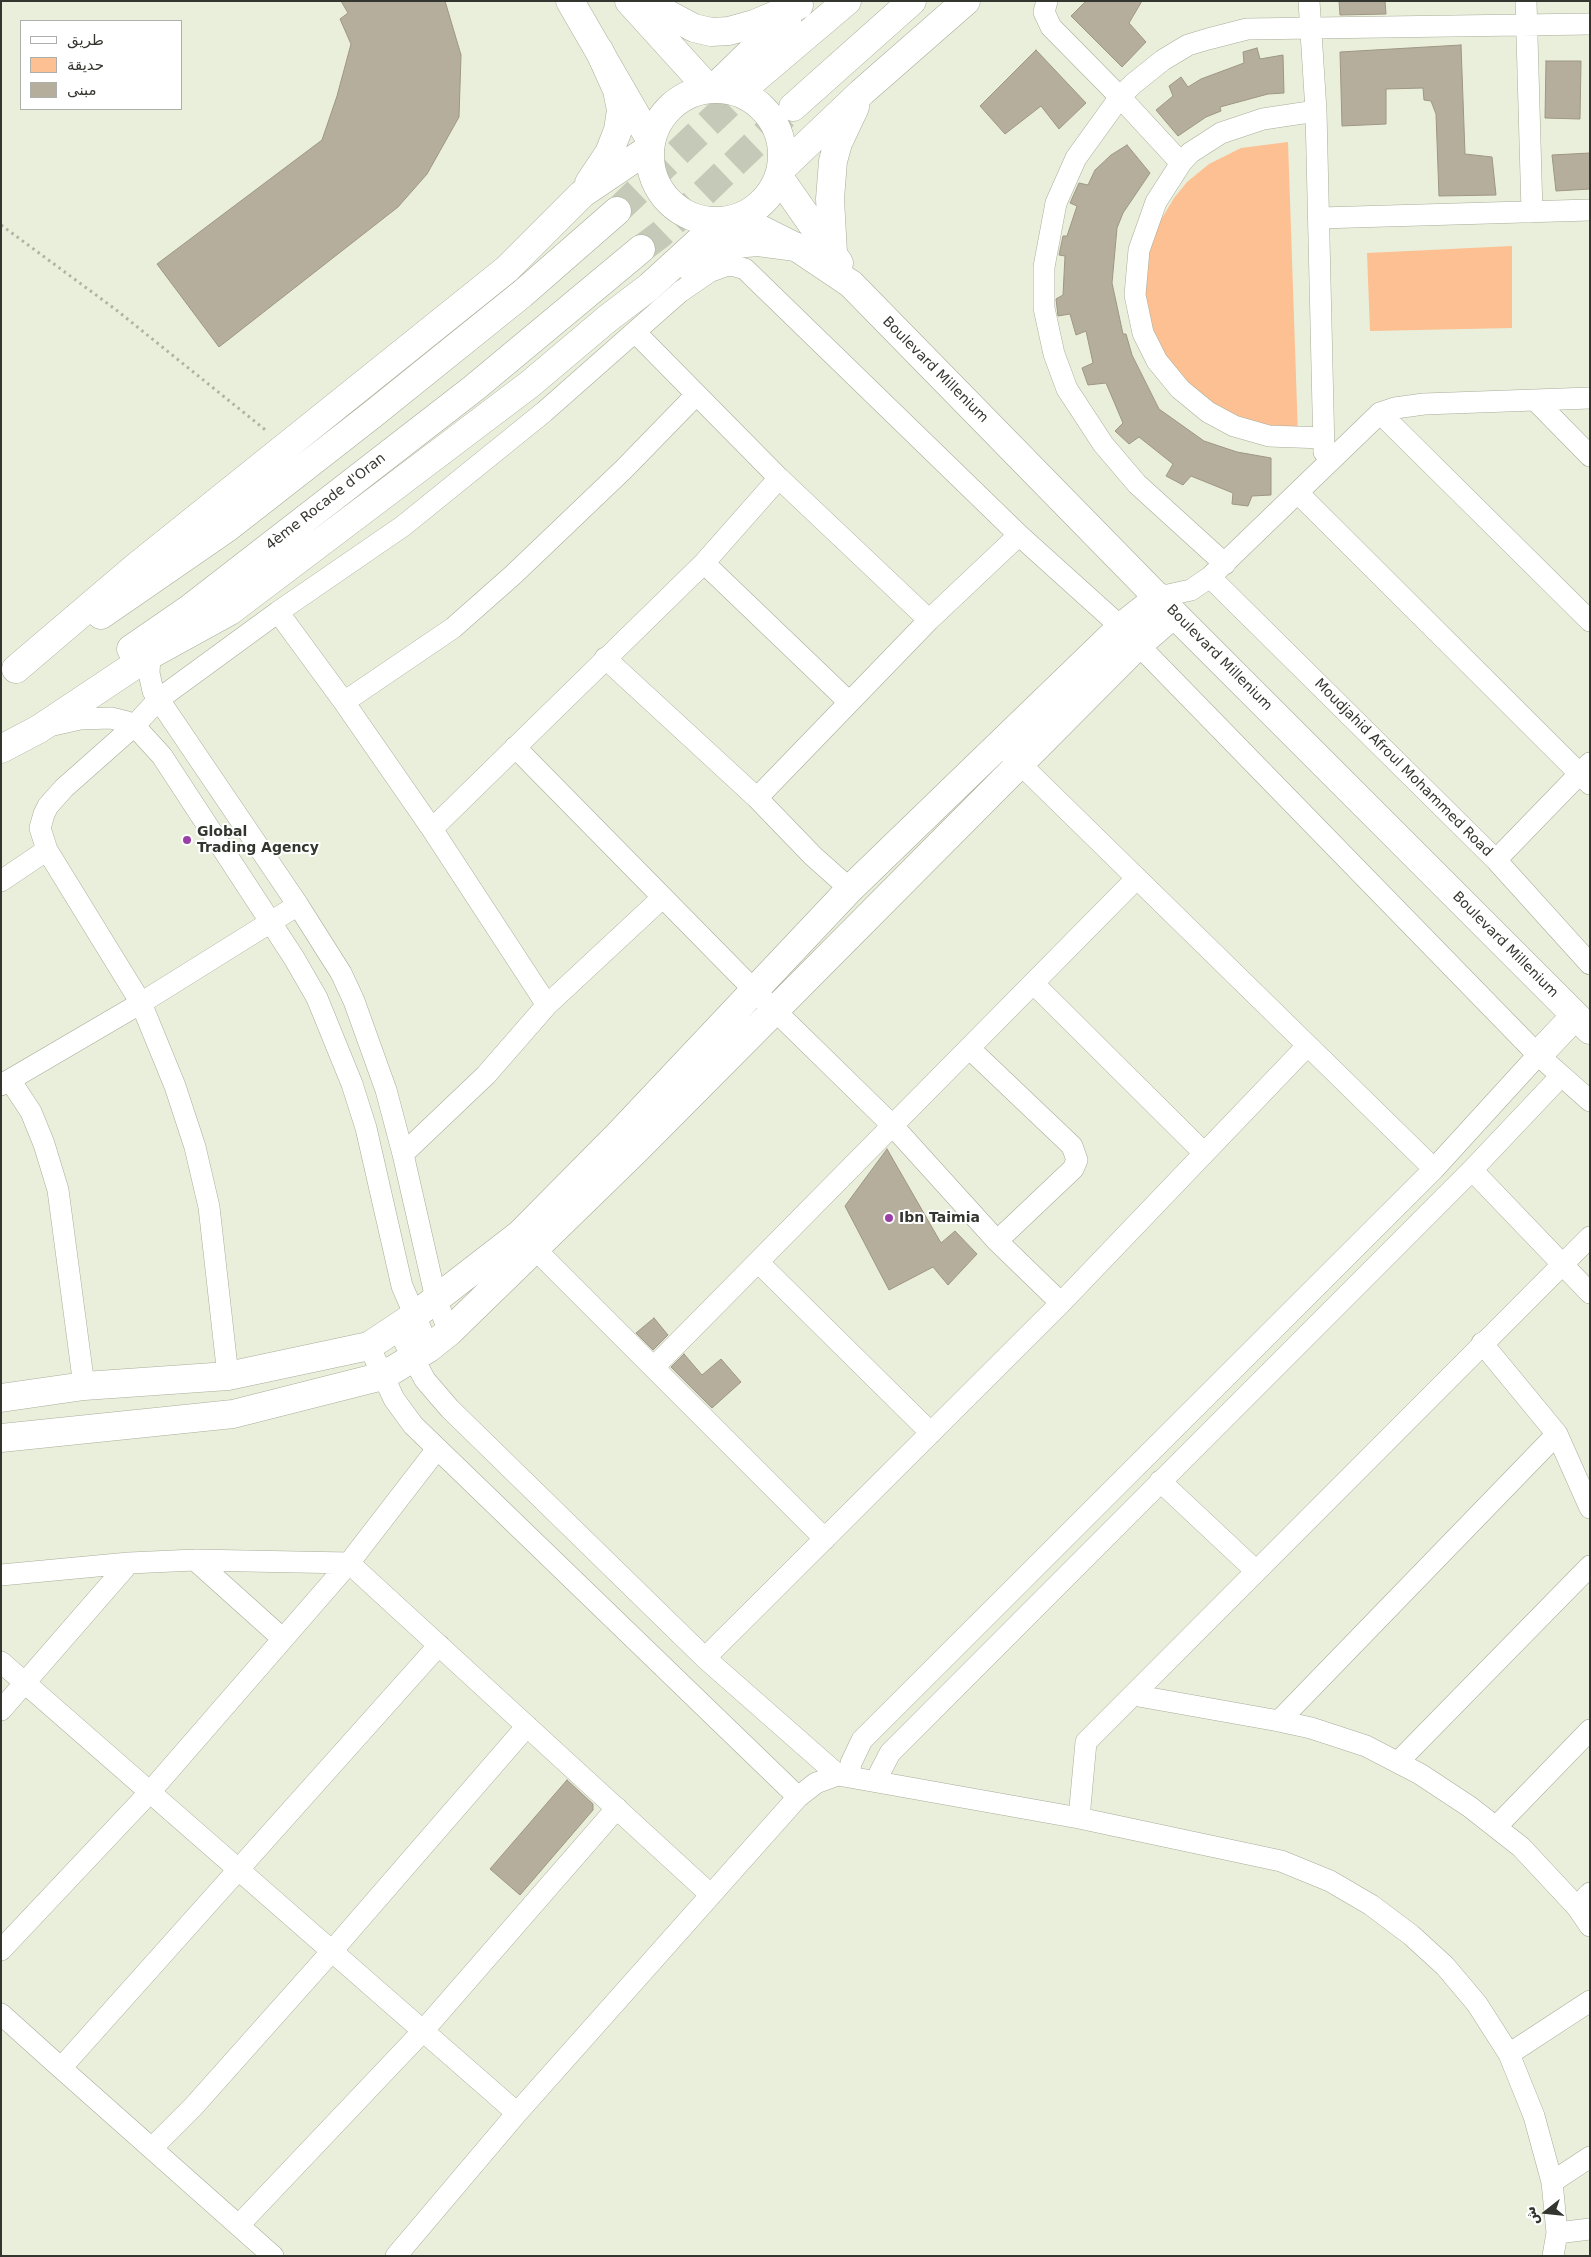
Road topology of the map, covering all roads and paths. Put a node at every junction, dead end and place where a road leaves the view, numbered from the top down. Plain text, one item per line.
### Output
1 (570, 1) edge
2 (629, 1) edge
3 (644, 1) edge
4 (847, 1) edge
5 (912, 1) edge
6 (966, 1) edge
7 (1047, 1) edge
8 (1309, 1) edge
9 (1526, 1) edge
10 (801, 3) edge
11 (1590, 24) edge
12 (1527, 26) junction
13 (1310, 28) junction
14 (599, 50) junction
15 (755, 79) tunnel mouth
16 (711, 88) junction
17 (862, 92) junction
18 (1120, 97) junction
19 (793, 107) tunnel mouth
20 (1316, 111) junction
21 (651, 145) junction
22 (1181, 163) junction
23 (781, 173) junction
24 (582, 194) junction
25 (1590, 210) edge
26 (617, 211) tunnel mouth
27 (1532, 212) junction
28 (1320, 218) junction
29 (726, 221) junction
30 (1, 225) edge
31 (796, 246) junction
32 (641, 249) tunnel mouth
33 (833, 254) junction
34 (851, 284) junction
35 (649, 287) junction
36 (634, 332) junction
37 (696, 395) junction
38 (1590, 398) edge
39 (1534, 400) junction
40 (1380, 413) junction
41 (1323, 438) junction
42 (286, 446) junction
43 (1590, 456) edge
44 (1324, 467) junction
45 (779, 478) junction
46 (1298, 493) junction
47 (1019, 535) junction
48 (704, 563) junction
49 (1218, 571) junction
50 (1167, 605) junction
51 (278, 612) junction
52 (929, 620) junction
53 (1590, 620) edge
54 (1129, 636) junction
55 (150, 655) junction
56 (606, 658) junction
57 (9, 674) edge
58 (159, 699) junction
59 (344, 702) junction
60 (849, 702) junction
61 (134, 726) junction
62 (39, 729) junction
63 (1, 740) edge
64 (999, 744) junction
65 (515, 747) junction
66 (1, 749) edge
67 (1021, 763) junction
68 (1586, 773) edge
69 (757, 798) junction
70 (432, 829) junction
71 (47, 850) junction
72 (1496, 860) junction
73 (1137, 878) junction
74 (1, 881) edge
75 (850, 888) junction
76 (662, 898) junction
77 (298, 905) junction
78 (270, 922) junction
79 (1590, 964) edge
80 (1034, 984) junction
81 (755, 991) junction
82 (141, 1003) junction
83 (547, 1005) junction
84 (776, 1012) junction
85 (1582, 1023) edge
86 (1307, 1046) junction
87 (969, 1048) junction
88 (1538, 1056) junction
89 (1560, 1076) junction
90 (5, 1083) edge
91 (1590, 1101) edge
92 (892, 1125) junction
93 (1204, 1152) junction
94 (403, 1154) junction
95 (1434, 1169) junction
96 (1472, 1170) junction
97 (1590, 1237) edge
98 (527, 1241) junction
99 (997, 1241) junction
100 (758, 1262) junction
101 (1562, 1263) junction
102 (1590, 1293) edge
103 (436, 1299) junction
104 (1061, 1303) junction
105 (405, 1322) junction
106 (1482, 1343) junction
107 (369, 1346) junction
108 (430, 1346) junction
109 (654, 1367) junction
110 (228, 1376) junction
111 (383, 1376) junction
112 (84, 1386) junction
113 (1, 1398) edge
114 (1171, 1430) junction
115 (931, 1433) junction
116 (1557, 1434) junction
117 (1, 1438) edge
118 (438, 1449) junction
119 (1191, 1450) junction
120 (1160, 1481) junction
121 (1590, 1508) edge
122 (826, 1539) junction
123 (195, 1560) junction
124 (130, 1563) junction
125 (349, 1563) junction
126 (1590, 1566) edge
127 (1256, 1571) junction
128 (1, 1575) edge
129 (283, 1640) junction
130 (439, 1645) junction
131 (705, 1658) junction
132 (1, 1662) edge
133 (25, 1683) junction
134 (1133, 1695) junction
135 (1, 1710) edge
136 (1279, 1721) junction
137 (527, 1726) junction
138 (1590, 1730) edge
139 (1398, 1762) junction
140 (844, 1775) junction
141 (876, 1780) junction
142 (150, 1792) junction
143 (798, 1797) junction
144 (617, 1808) junction
145 (1079, 1818) junction
146 (1496, 1828) junction
147 (238, 1869) junction
148 (711, 1895) junction
149 (1583, 1900) edge
150 (1590, 1926) edge
151 (1, 1950) edge
152 (332, 1952) junction
153 (1590, 2001) edge
154 (1, 2014) edge
155 (423, 2031) junction
156 (1509, 2054) junction
157 (61, 2068) junction
158 (517, 2114) junction
159 (153, 2147) junction
160 (1590, 2157) edge
161 (1552, 2182) junction
162 (239, 2225) junction
163 (1590, 2230) edge
164 (1557, 2233) junction
165 (273, 2256) edge
166 (396, 2256) edge
167 (1552, 2256) edge

1 - 14 main road
2 - 16 main road
3 - 10 main road
4 - 15 main road
5 - 19 main road
6 - 17 main road
7 - 18 street
8 - 13 street
9 - 12 street
10 - 16 main road
11 - 12 street, Moudjahid Afroul Mohammed Road
12 - 13 street, Moudjahid Afroul Mohammed Road
12 - 27 street
13 - 18 street, Moudjahid Afroul Mohammed Road
13 - 20 street
14 - 21 main road
14 - 24 main road
16 - 21 main road
16 - 23 main road
17 - 23 main road
17 - 33 main road
18 - 22 street
18 - 49 street, Moudjahid Afroul Mohammed Road
20 - 22 street
20 - 28 street
21 - 24 main road
21 - 29 main road
22 - 41 street
23 - 29 main road
23 - 33 main road
24 - 42 main road
25 - 27 street
26 - 57 main road
27 - 28 street
28 - 41 street
29 - 31 main road
29 - 35 main road
30 - 42 path
31 - 34 main road
31 - 35 main road
32 - 63 main road, 4ème Rocade d'Oran
33 - 34 main road
34 - 50 main road, Boulevard Millenium
35 - 55 main road
36 - 37 street
36 - 47 street
36 - 51 street
37 - 45 street
37 - 59 street
38 - 39 street
39 - 40 street
39 - 43 street
40 - 44 street
40 - 53 street
41 - 44 street
42 - 57 main road
44 - 46 street
45 - 48 street
45 - 52 street
46 - 49 street
46 - 68 street
47 - 52 street
47 - 54 street
48 - 56 street
48 - 60 street
49 - 50 street
49 - 72 street, Moudjahid Afroul Mohammed Road
50 - 54 main road
50 - 85 main road, Boulevard Millenium
51 - 58 street
51 - 59 street
52 - 60 street
54 - 64 main road
54 - 67 main road
54 - 88 street
55 - 58 street
55 - 62 main road
56 - 65 street
56 - 69 street
58 - 61 street
58 - 77 street
59 - 70 street
60 - 69 street
61 - 62 street
61 - 71 street
61 - 78 street
62 - 66 main road
64 - 67 street
64 - 75 main road
65 - 70 street
65 - 76 street
67 - 73 street
67 - 84 main road
68 - 72 street
69 - 75 street
70 - 83 street
71 - 74 street
71 - 82 street
72 - 79 street, Moudjahid Afroul Mohammed Road
73 - 80 street
73 - 86 street
75 - 81 main road
76 - 81 street
76 - 83 street
77 - 78 street
77 - 94 street
78 - 82 street
78 - 105 street
80 - 87 street
80 - 93 street
81 - 84 street
81 - 98 main road
82 - 90 street
82 - 110 street
83 - 94 street
84 - 92 street
84 - 98 main road
85 - 88 main road
86 - 93 street
86 - 95 street
87 - 92 street
87 - 99 street
88 - 89 street
88 - 95 street
89 - 91 street
89 - 96 street
90 - 112 street
92 - 99 street
92 - 100 street
93 - 104 street
94 - 103 street
95 - 114 street
96 - 101 street
96 - 119 street
97 - 101 street
98 - 103 main road
98 - 108 main road
98 - 109 street
99 - 104 street
100 - 109 street
100 - 115 street
101 - 102 street
101 - 106 street
103 - 105 main road
103 - 108 street
104 - 115 street
105 - 107 main road
105 - 108 street
106 - 116 street
106 - 127 street
107 - 110 main road
107 - 111 street
108 - 111 main road
108 - 131 street
109 - 122 street
110 - 112 main road
111 - 117 main road
111 - 118 street
112 - 113 main road
114 - 119 street
114 - 140 street
115 - 122 street
116 - 121 street
116 - 136 street
118 - 125 street
118 - 143 street
119 - 120 street
120 - 127 street
120 - 141 street
122 - 131 street
123 - 124 street
123 - 125 street
123 - 129 street
124 - 128 street
124 - 133 street
125 - 129 street
125 - 130 street
126 - 139 street
127 - 134 street
129 - 142 street
130 - 137 street
130 - 147 street
131 - 140 street
132 - 133 street
133 - 135 street
133 - 142 street
134 - 136 street
134 - 145 street
136 - 139 street
137 - 144 street
137 - 152 street
138 - 146 street
139 - 146 street
140 - 141 street
140 - 143 street
141 - 145 street
142 - 147 street
142 - 151 street
143 - 148 street
144 - 148 street
144 - 155 street
145 - 156 street
146 - 149 street
147 - 152 street
147 - 157 street
148 - 158 street
149 - 150 street
152 - 155 street
152 - 159 street
153 - 156 street
154 - 157 street
155 - 158 street
155 - 162 street
156 - 161 street
157 - 159 street
158 - 166 street
159 - 162 street
160 - 161 street
161 - 164 street
162 - 165 street
163 - 164 street
164 - 167 street

